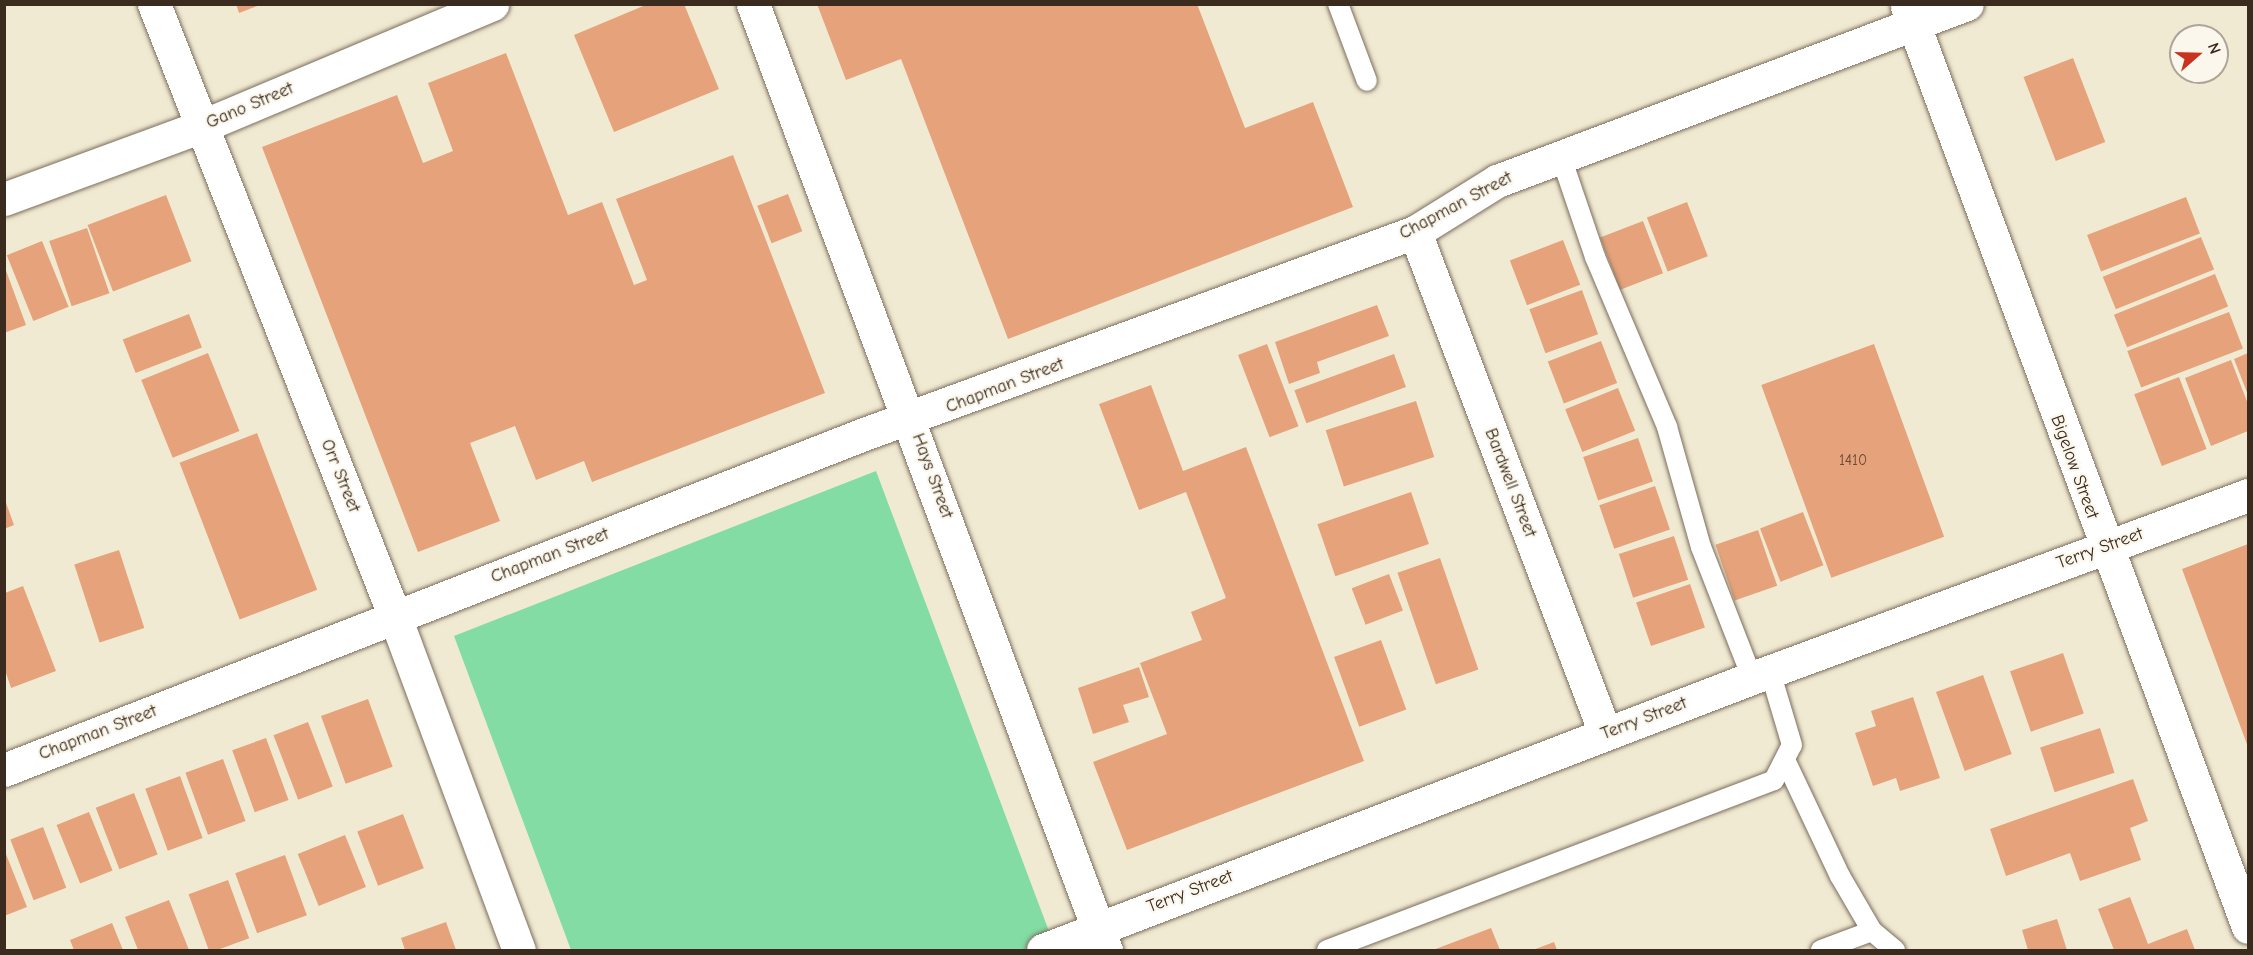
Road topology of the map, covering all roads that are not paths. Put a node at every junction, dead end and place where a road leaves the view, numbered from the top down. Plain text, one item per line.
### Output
1 (154, 4) edge
2 (492, 4) edge
3 (753, 4) edge
4 (1338, 4) edge
5 (1967, 4) edge
6 (1910, 15) edge
7 (1367, 81) dead end
8 (200, 127) junction
9 (1561, 157) junction
10 (4, 199) edge
11 (1415, 232) junction
12 (912, 421) junction
13 (2248, 495) edge
14 (2104, 547) junction
15 (395, 617) junction
16 (1761, 674) junction
17 (1605, 733) junction
18 (1787, 764) junction
19 (4, 770) edge
20 (2248, 927) edge
21 (1872, 930) junction
22 (1102, 939) edge
23 (519, 951) edge
24 (1044, 951) edge
25 (1327, 951) edge
26 (1821, 951) edge
27 (1895, 951) edge

1 - 8 street, Orr Street
2 - 8 street, Gano Street
3 - 12 street, Hays Street
4 - 7 lane
5 - 6 street, Chapman Street
6 - 9 street, Chapman Street
6 - 14 street, Bigelow Street
8 - 10 street, Gano Street
8 - 15 street, Orr Street
9 - 11 street, Chapman Street
9 - 16 lane
11 - 12 street, Chapman Street
11 - 17 street, Bardwell Street
12 - 15 street, Chapman Street
12 - 22 street, Hays Street
13 - 14 street, Terry Street
14 - 16 street, Terry Street
14 - 20 street, Bigelow Street
15 - 19 street, Chapman Street
15 - 23 street, Orr Street
16 - 17 street, Terry Street
16 - 18 lane
17 - 22 street, Terry Street
18 - 21 lane
18 - 25 lane
21 - 26 lane
21 - 27 lane
22 - 24 street, Terry Street

